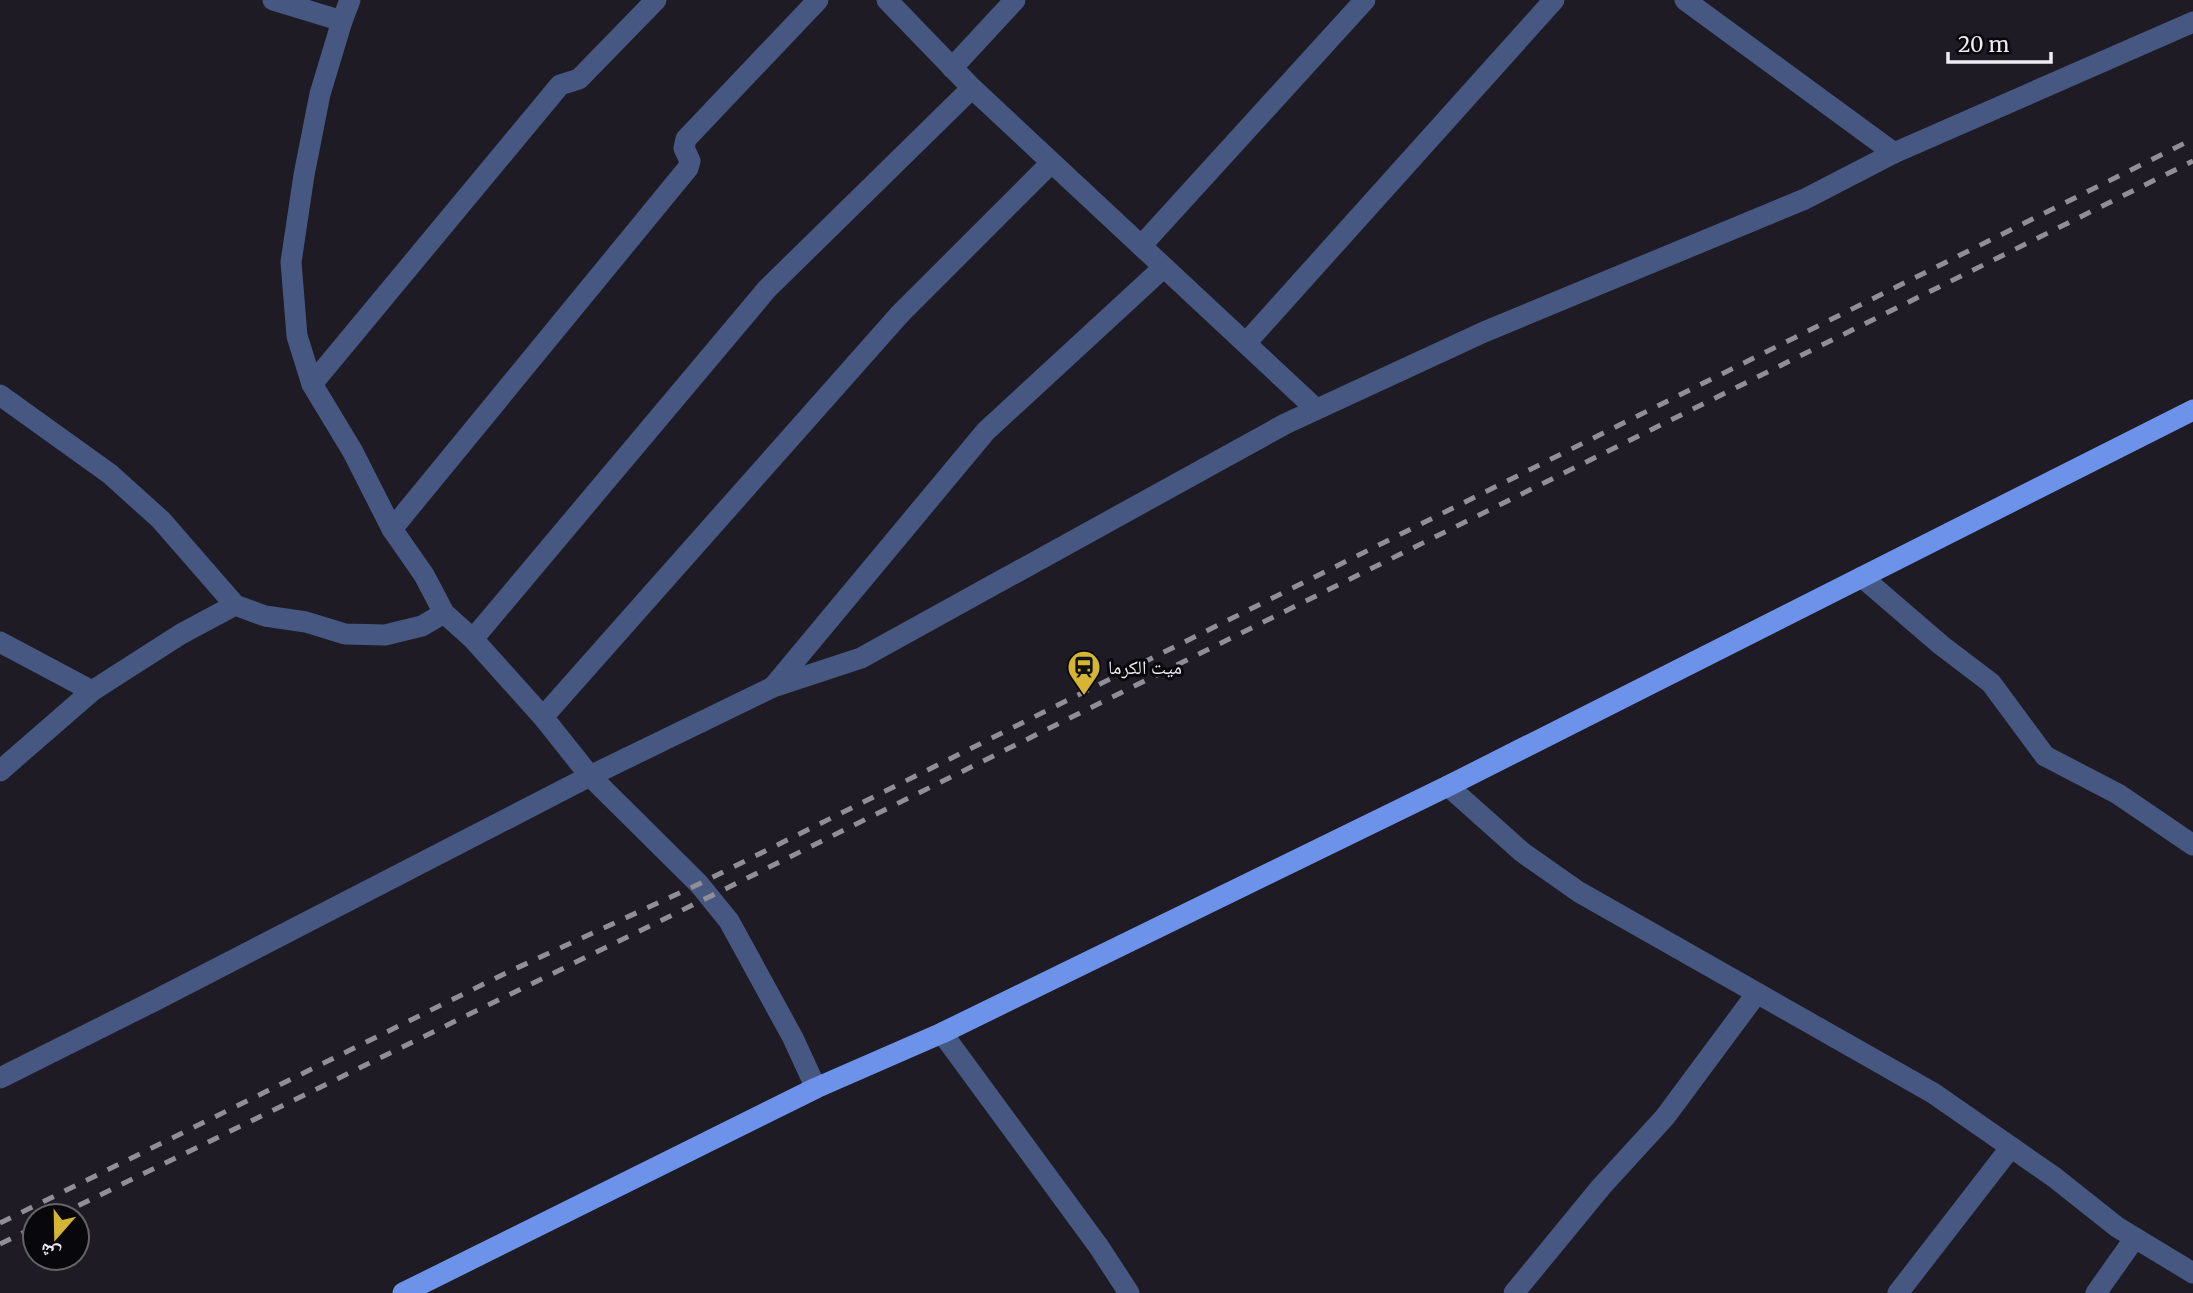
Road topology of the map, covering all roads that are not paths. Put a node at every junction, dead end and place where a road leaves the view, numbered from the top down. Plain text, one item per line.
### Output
1 (273, 0) edge
2 (350, 0) edge
3 (656, 0) edge
4 (818, 0) edge
5 (887, 0) edge
6 (1015, 0) edge
7 (1365, 0) edge
8 (1553, 0) edge
9 (1685, 0) edge
10 (342, 21) junction
11 (2193, 22) edge
12 (952, 68) junction
13 (972, 88) junction
14 (1894, 153) junction
15 (1051, 163) junction
16 (1141, 246) junction
17 (1164, 267) junction
18 (1246, 343) junction
19 (313, 384) junction
20 (0, 395) edge
21 (1316, 409) junction
22 (2193, 410) edge
23 (391, 529) junction
24 (1862, 577) junction
25 (235, 605) junction
26 (444, 613) junction
27 (473, 639) junction
28 (0, 642) edge
29 (773, 687) junction
30 (92, 691) junction
31 (543, 717) junction
32 (0, 771) edge
33 (590, 776) junction
34 (1448, 786) junction
35 (2193, 845) edge
36 (1757, 993) junction
37 (942, 1033) junction
38 (0, 1078) edge
39 (816, 1088) junction
40 (2011, 1147) junction
41 (2134, 1238) junction
42 (2193, 1273) edge
43 (403, 1293) edge
44 (1129, 1293) edge
45 (1514, 1293) edge
46 (1898, 1293) edge
47 (2096, 1293) edge

1 - 10 street
2 - 10 street
3 - 19 street
4 - 23 street
5 - 12 street
6 - 12 street
7 - 16 street
8 - 18 street
9 - 14 street
10 - 19 street
11 - 14 street
12 - 13 street
13 - 15 street
13 - 27 street
14 - 21 street
15 - 16 street
15 - 31 street
16 - 17 street
17 - 18 street
17 - 29 street
18 - 21 street
19 - 23 street
20 - 25 street
21 - 29 street
22 - 24 main road
23 - 26 street
24 - 34 main road
24 - 35 street
25 - 26 street
25 - 30 street
26 - 27 street
27 - 31 street
28 - 30 street
29 - 33 street
30 - 32 street
31 - 33 street
33 - 38 street
33 - 39 street
34 - 36 street
34 - 37 main road
36 - 40 street
36 - 45 street
37 - 39 main road
37 - 44 street
39 - 43 main road
40 - 41 street
40 - 46 street
41 - 42 street
41 - 47 street

